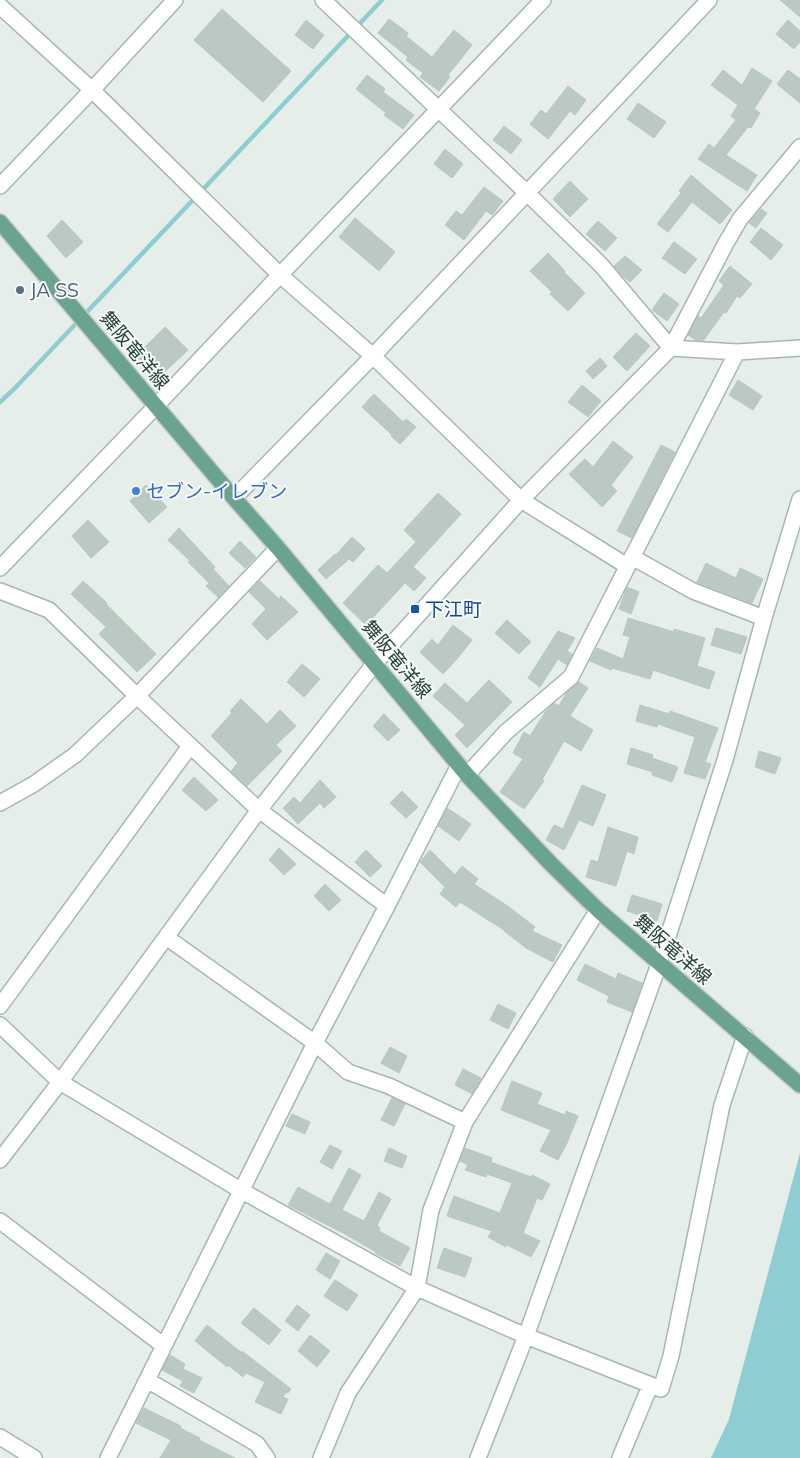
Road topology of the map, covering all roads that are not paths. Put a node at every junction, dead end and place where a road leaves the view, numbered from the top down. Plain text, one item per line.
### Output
1 (174, 0) edge
2 (323, 0) edge
3 (543, 0) edge
4 (706, 1) edge
5 (0, 6) edge
6 (92, 90) junction
7 (438, 109) junction
8 (800, 147) edge
9 (0, 186) edge
10 (527, 193) junction
11 (0, 222) edge
12 (280, 274) junction
13 (671, 348) junction
14 (800, 348) edge
15 (737, 352) junction
16 (373, 356) junction
17 (156, 406) junction
18 (234, 498) junction
19 (800, 499) edge
20 (521, 500) junction
21 (278, 548) junction
22 (629, 562) junction
23 (0, 568) edge
24 (0, 591) edge
25 (764, 618) junction
26 (375, 663) junction
27 (137, 696) junction
28 (190, 746) junction
29 (463, 770) junction
30 (0, 803) edge
31 (258, 810) junction
32 (387, 906) junction
33 (598, 910) junction
34 (166, 937) junction
35 (660, 964) junction
36 (0, 1006) edge
37 (0, 1025) edge
38 (745, 1036) junction
39 (315, 1044) junction
40 (60, 1082) junction
41 (800, 1085) edge
42 (465, 1122) junction
43 (0, 1160) edge
44 (242, 1191) junction
45 (0, 1221) edge
46 (417, 1288) junction
47 (526, 1336) junction
48 (164, 1346) junction
49 (147, 1380) junction
50 (650, 1386) junction
51 (0, 1437) edge
52 (18, 1454) edge
53 (34, 1458) edge
54 (108, 1458) edge
55 (267, 1458) edge
56 (321, 1458) edge
57 (478, 1458) edge
58 (620, 1458) edge

1 - 6 street
2 - 7 street
3 - 7 street
4 - 10 street
5 - 6 street
6 - 9 street
6 - 12 street
7 - 10 street
7 - 12 street
8 - 13 street
10 - 13 street
10 - 16 street
11 - 17 main road, 舞阪竜洋線
12 - 16 street
12 - 17 street
13 - 15 street
13 - 20 street
14 - 15 street
15 - 22 street
16 - 18 street
16 - 20 street
17 - 18 main road, 舞阪竜洋線
17 - 23 street
18 - 21 main road, 舞阪竜洋線
19 - 25 street
20 - 22 street
20 - 26 street
21 - 26 main road, 舞阪竜洋線
21 - 27 street
22 - 25 street
22 - 29 street
24 - 27 street
25 - 35 street
26 - 29 main road, 舞阪竜洋線
26 - 31 street
27 - 28 street
27 - 30 street
28 - 31 street
28 - 36 street
29 - 32 street
29 - 33 main road, 舞阪竜洋線
31 - 32 street
31 - 34 street
32 - 39 street
33 - 35 main road, 舞阪竜洋線
33 - 42 street
34 - 39 street
34 - 40 street
35 - 38 main road, 舞阪竜洋線
35 - 47 street
37 - 40 street
38 - 41 main road, 舞阪竜洋線
38 - 50 street
39 - 42 street
39 - 44 street
40 - 43 street
40 - 44 street
42 - 46 street
44 - 46 street
44 - 48 street
45 - 48 street
46 - 47 street
46 - 56 street
47 - 50 street
47 - 57 street
48 - 49 street
49 - 54 street
49 - 55 street
50 - 58 street
51 - 52 street
52 - 53 street

